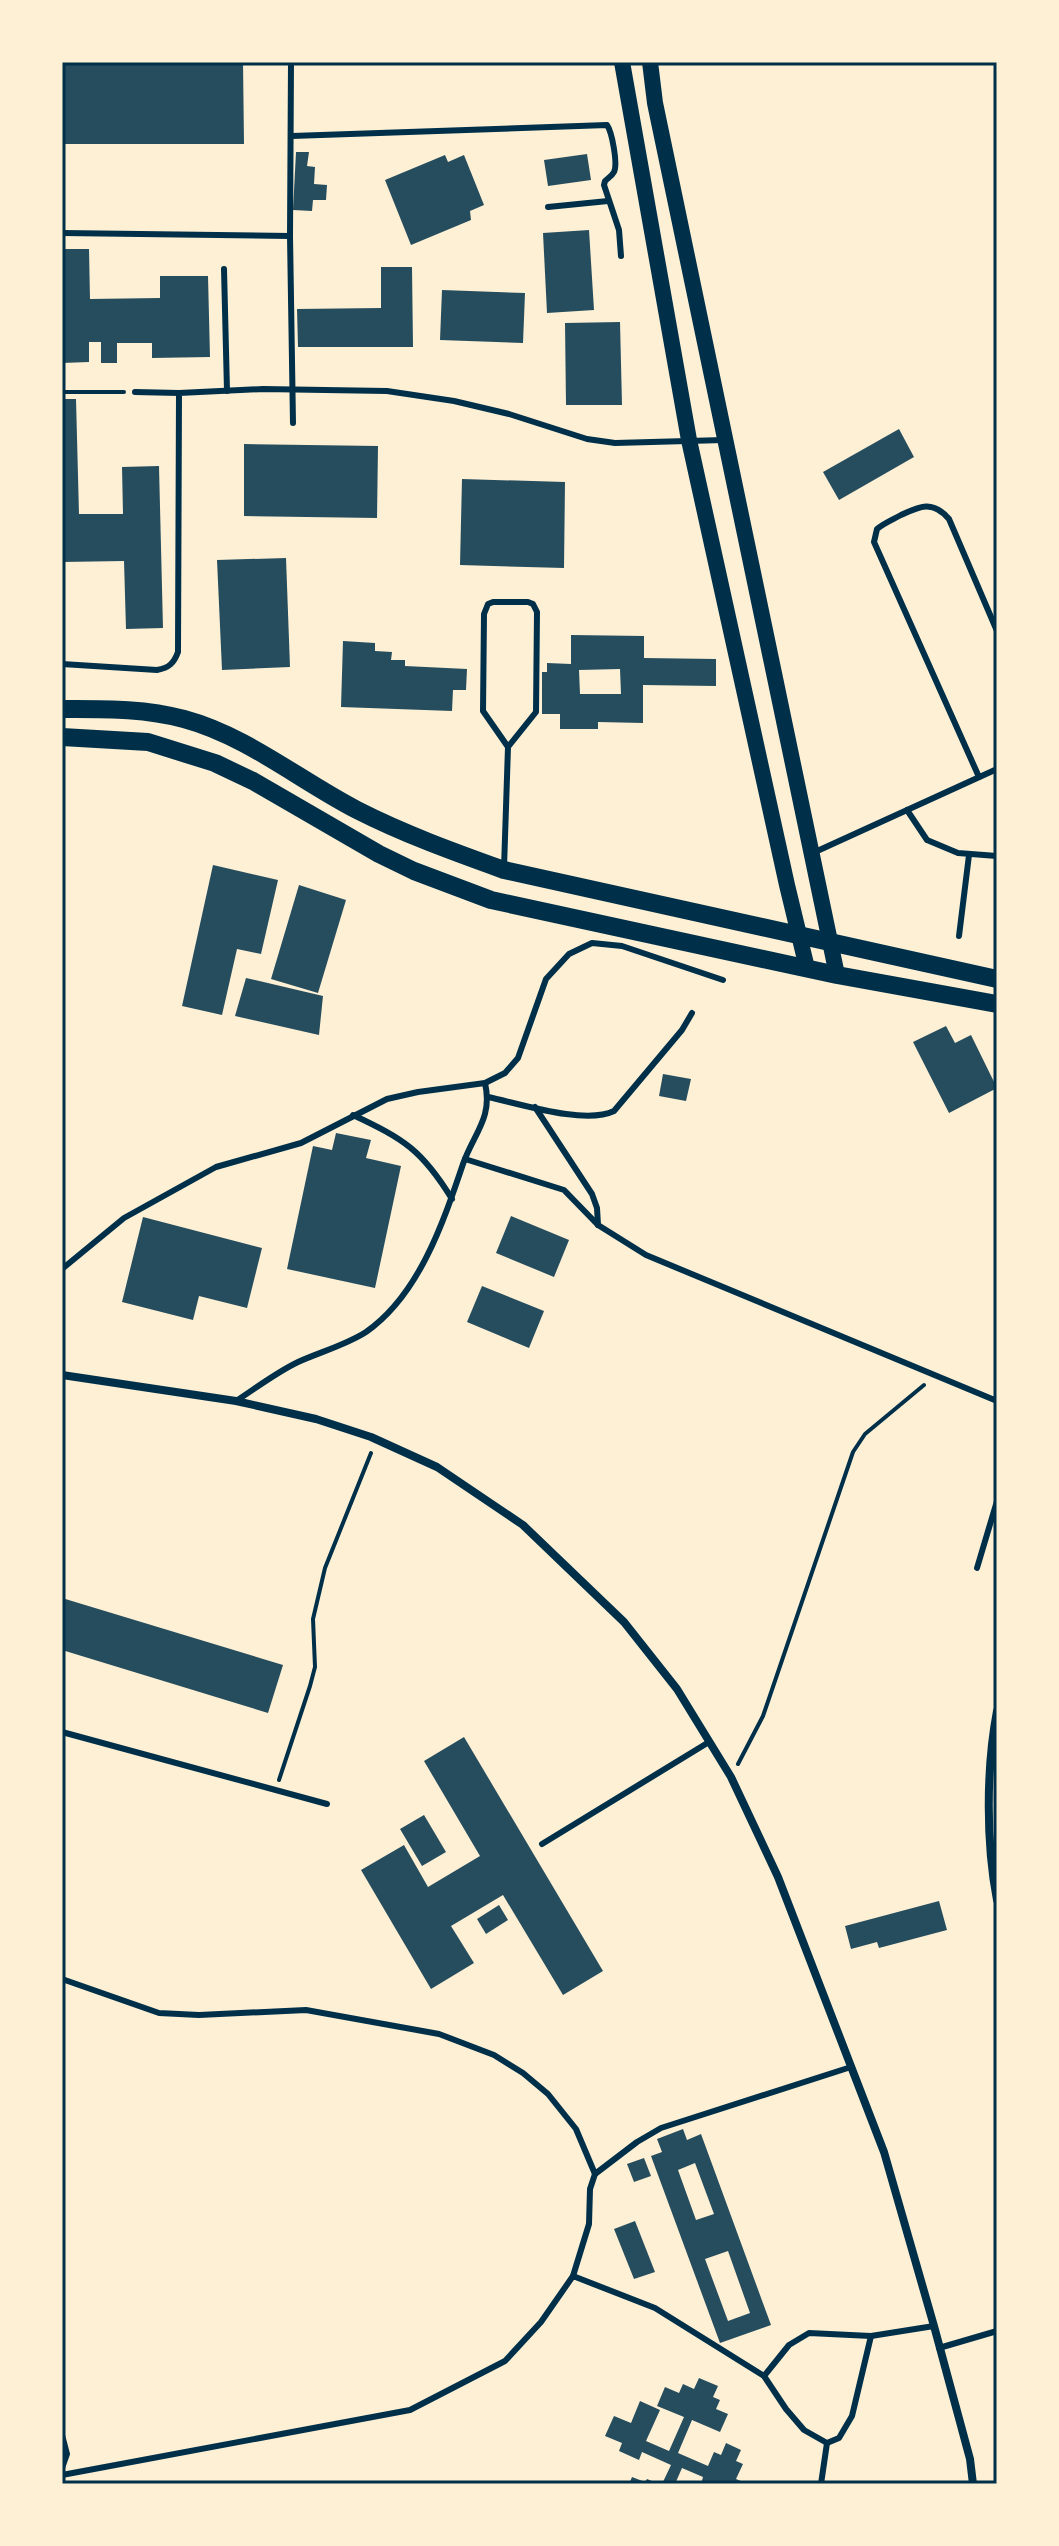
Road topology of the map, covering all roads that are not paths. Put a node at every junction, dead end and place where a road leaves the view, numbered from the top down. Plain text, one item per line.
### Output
1 (291, 62) edge
2 (622, 62) edge
3 (650, 62) edge
4 (292, 136) junction
5 (608, 201) junction
6 (548, 207) dead end
7 (62, 233) edge
8 (290, 236) junction
9 (621, 256) dead end
10 (224, 269) dead end
11 (292, 390) junction
12 (227, 391) junction
13 (135, 392) dead end
14 (179, 393) junction
15 (293, 423) dead end
16 (689, 440) junction
17 (724, 440) junction
18 (997, 631) edge
19 (62, 664) edge
20 (62, 709) edge
21 (62, 737) edge
22 (508, 747) junction
23 (997, 769) edge
24 (979, 777) junction
25 (907, 810) junction
26 (813, 853) junction
27 (969, 855) junction
28 (997, 856) edge
29 (504, 870) junction
30 (800, 934) junction
31 (959, 936) dead end
32 (831, 941) junction
33 (807, 968) junction
34 (837, 975) junction
35 (997, 979) edge
36 (723, 980) dead end
37 (997, 1004) edge
38 (692, 1013) dead end
39 (485, 1083) junction
40 (488, 1097) junction
41 (535, 1107) junction
42 (353, 1115) junction
43 (465, 1159) junction
44 (452, 1199) junction
45 (598, 1225) junction
46 (62, 1269) edge
47 (62, 1375) edge
48 (236, 1401) junction
49 (997, 1401) edge
50 (997, 1501) edge
51 (977, 1568) dead end
52 (997, 1711) edge
53 (62, 1732) edge
54 (709, 1742) junction
55 (327, 1804) dead end
56 (542, 1844) dead end
57 (997, 1900) edge
58 (62, 1979) edge
59 (851, 2067) junction
60 (595, 2174) junction
61 (573, 2276) junction
62 (934, 2326) junction
63 (997, 2331) edge
64 (871, 2336) junction
65 (939, 2348) junction
66 (764, 2376) junction
67 (62, 2435) edge
68 (827, 2443) junction
69 (62, 2468) edge
70 (62, 2475) edge
71 (821, 2484) edge
72 (973, 2484) edge

1 - 4 lane
2 - 16 main road
3 - 17 main road
4 - 5 lane
4 - 8 lane
5 - 6 lane
5 - 9 lane
7 - 8 lane
8 - 11 lane
10 - 12 lane
11 - 12 lane
11 - 15 lane
11 - 16 lane
12 - 14 lane
13 - 14 lane
14 - 19 lane
16 - 17 lane
16 - 30 main road
17 - 26 main road
18 - 24 lane
20 - 29 main road
21 - 33 main road
22 - 22 lane
22 - 29 lane
23 - 24 lane
24 - 25 lane
25 - 26 lane
25 - 27 lane
26 - 32 main road
27 - 28 lane
27 - 31 lane
29 - 30 main road
30 - 32 main road
30 - 33 main road
32 - 34 main road
32 - 35 main road
33 - 34 main road
34 - 37 main road
36 - 39 lane
38 - 41 lane
39 - 40 lane
39 - 42 lane
40 - 41 lane
40 - 43 lane
41 - 45 lane
42 - 44 lane
42 - 46 lane
43 - 44 lane
43 - 45 lane
44 - 48 lane
45 - 49 lane
47 - 48 street
48 - 54 street
50 - 51 lane
52 - 57 street
53 - 55 lane
54 - 56 lane
54 - 59 street
58 - 60 lane
59 - 60 lane
59 - 62 street
60 - 61 lane
61 - 66 lane
61 - 70 lane
62 - 64 lane
62 - 65 street
63 - 65 lane
64 - 66 lane
64 - 68 lane
65 - 72 street
66 - 68 lane
67 - 69 lane
68 - 71 lane

